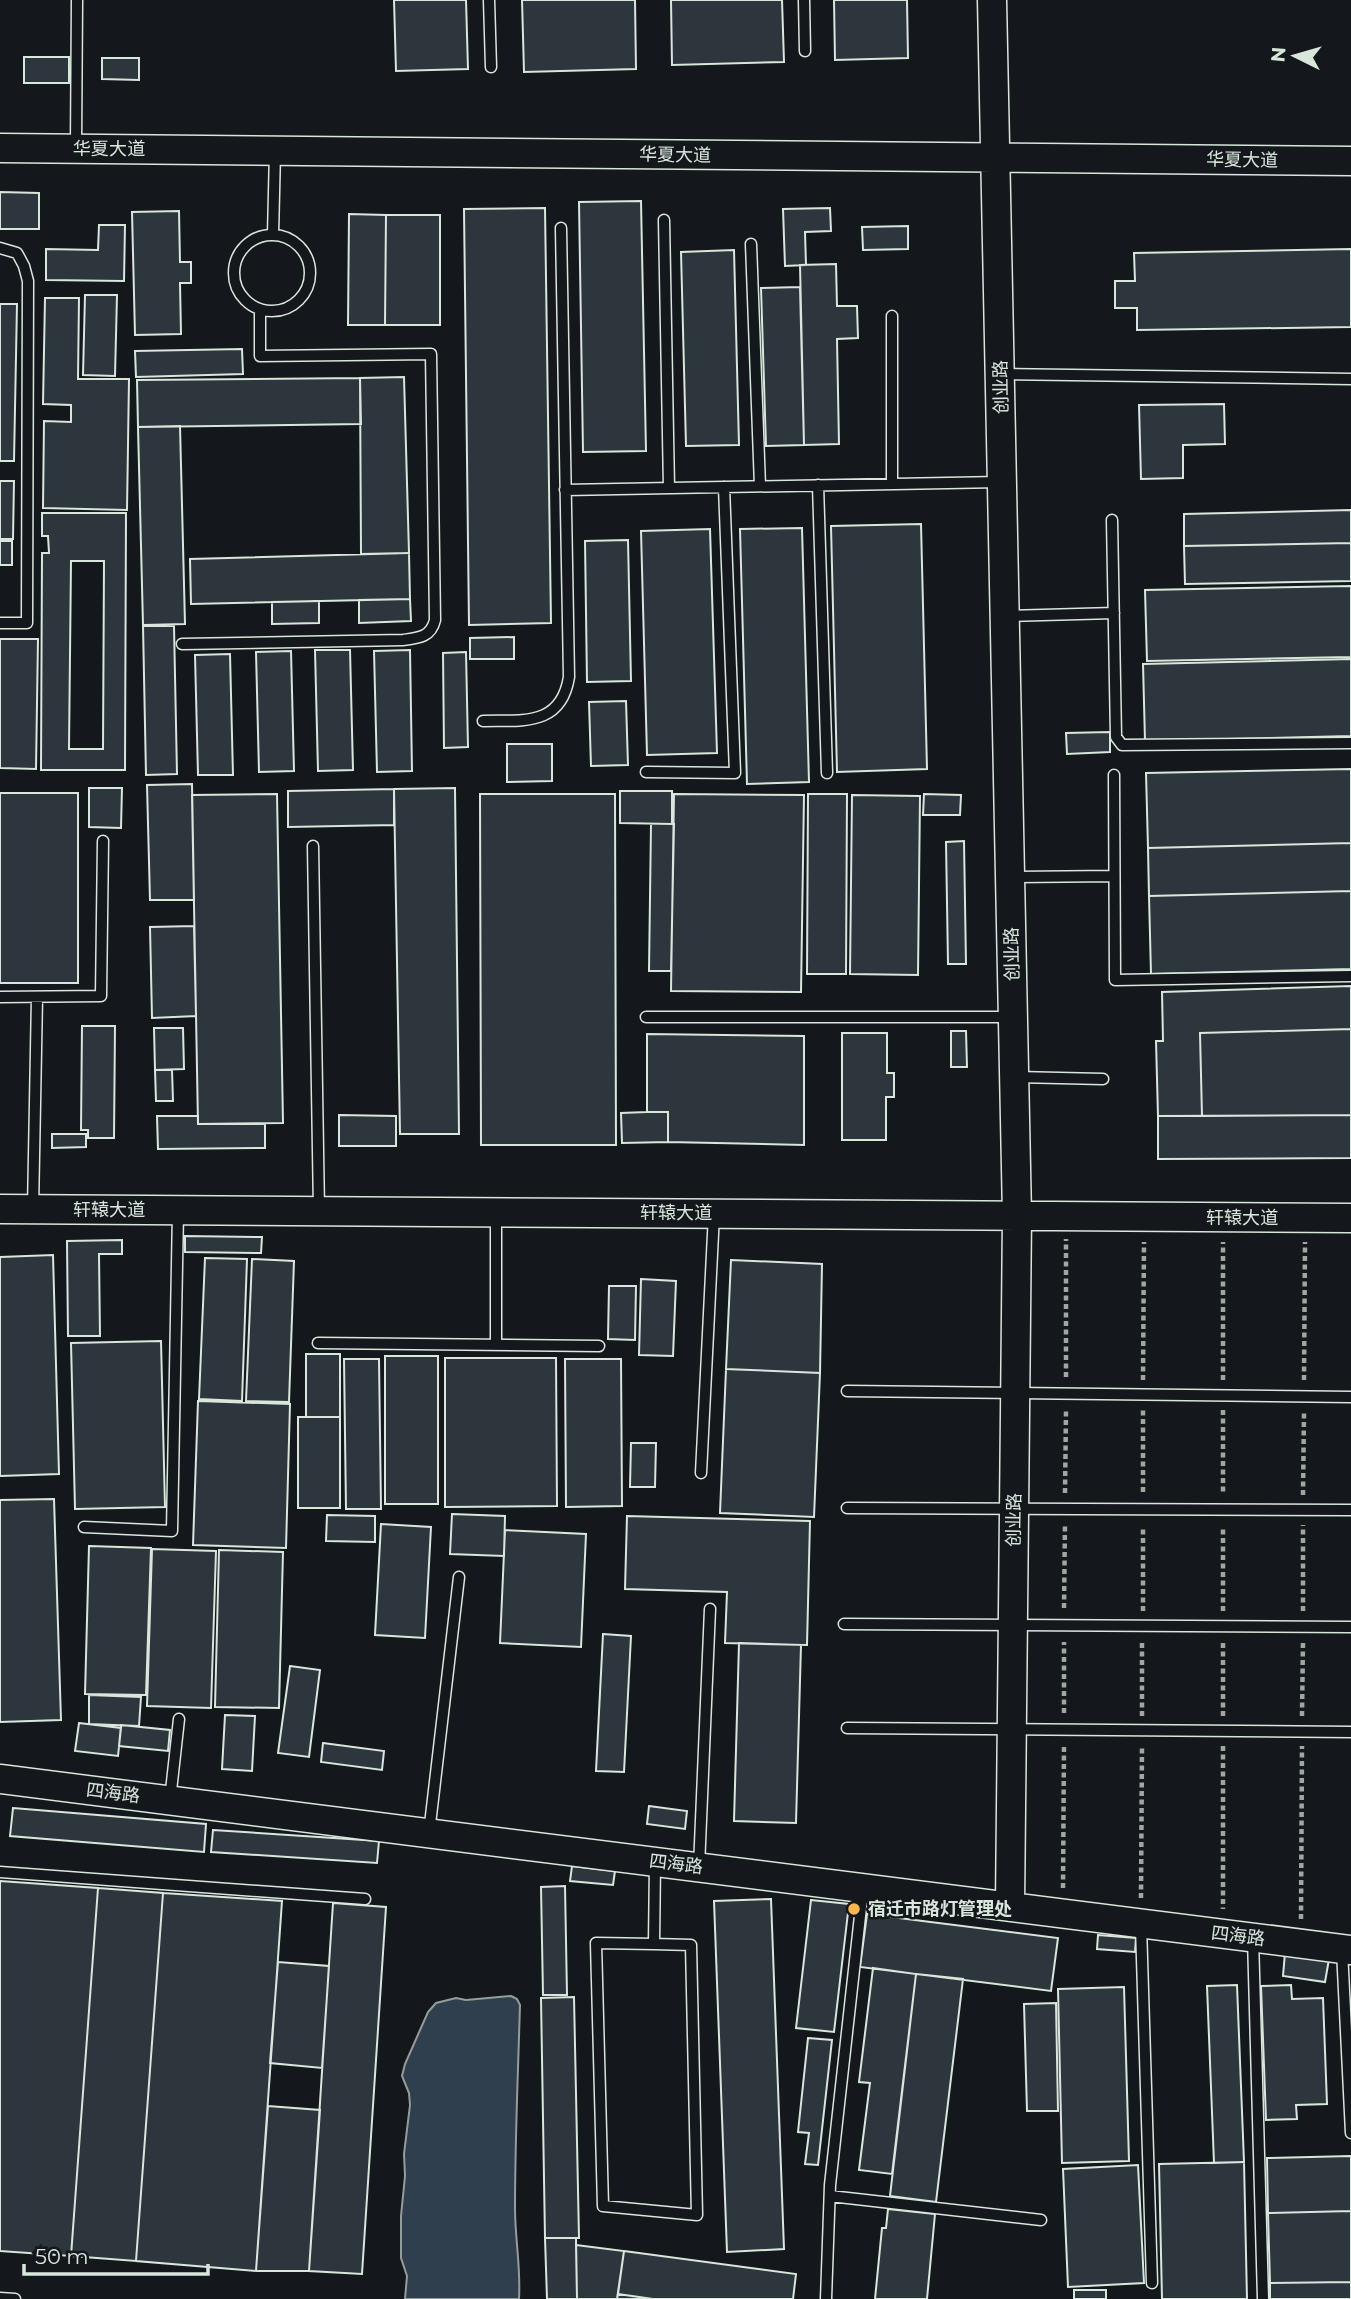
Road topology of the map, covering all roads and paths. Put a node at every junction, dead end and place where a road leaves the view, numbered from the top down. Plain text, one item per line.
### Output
1 (77, 0) edge
2 (489, 0) edge
3 (804, 0) edge
4 (992, 0) edge
5 (805, 51) dead end
6 (491, 67) dead end
7 (0, 148) edge
8 (76, 149) junction
9 (275, 151) junction
10 (996, 158) junction
11 (1351, 161) edge
12 (664, 220) dead end
13 (561, 228) dead end
14 (273, 235) junction
15 (751, 244) dead end
16 (0, 248) edge
17 (260, 309) junction
18 (891, 316) dead end
19 (1001, 374) junction
20 (1351, 379) edge
21 (1003, 482) junction
22 (892, 484) junction
23 (818, 485) junction
24 (760, 486) junction
25 (724, 487) junction
26 (668, 488) junction
27 (565, 490) junction
28 (1111, 520) dead end
29 (1114, 613) junction
30 (1005, 616) junction
31 (0, 622) edge
32 (183, 645) dead end
33 (483, 721) dead end
34 (1351, 743) edge
35 (646, 772) dead end
36 (827, 773) dead end
37 (1114, 775) dead end
38 (103, 841) dead end
39 (313, 846) dead end
40 (1114, 876) junction
41 (1011, 877) junction
42 (1351, 976) edge
43 (0, 996) edge
44 (37, 997) junction
45 (646, 1017) dead end
46 (1013, 1017) junction
47 (1014, 1077) junction
48 (1103, 1079) dead end
49 (0, 1209) edge
50 (33, 1209) junction
51 (178, 1210) junction
52 (319, 1211) junction
53 (496, 1212) junction
54 (713, 1214) junction
55 (1017, 1216) junction
56 (1067, 1216) junction
57 (1144, 1217) junction
58 (1223, 1217) junction
59 (1305, 1218) junction
60 (1351, 1218) edge
61 (318, 1343) dead end
62 (496, 1345) junction
63 (599, 1346) dead end
64 (847, 1391) dead end
65 (1016, 1393) junction
66 (1066, 1394) junction
67 (1143, 1395) junction
68 (1223, 1396) junction
69 (1304, 1397) junction
70 (1351, 1397) edge
71 (701, 1473) dead end
72 (847, 1508) dead end
73 (1014, 1509) junction
74 (1065, 1509) junction
75 (1143, 1509) junction
76 (1223, 1510) junction
77 (1303, 1510) junction
78 (1351, 1510) edge
79 (84, 1527) dead end
80 (459, 1577) dead end
81 (710, 1609) dead end
82 (844, 1625) dead end
83 (1013, 1625) junction
84 (1064, 1626) junction
85 (1142, 1626) junction
86 (1223, 1627) junction
87 (1303, 1627) junction
88 (1351, 1627) edge
89 (179, 1719) dead end
90 (847, 1728) dead end
91 (1012, 1729) junction
92 (1064, 1730) junction
93 (1142, 1730) junction
94 (1223, 1731) junction
95 (1302, 1732) junction
96 (1351, 1732) edge
97 (0, 1779) edge
98 (170, 1800) junction
99 (429, 1833) junction
100 (655, 1862) junction
101 (698, 1867) junction
102 (0, 1872) edge
103 (863, 1889) junction
104 (365, 1899) dead end
105 (1010, 1907) junction
106 (1063, 1914) junction
107 (1141, 1924) junction
108 (1223, 1934) junction
109 (1253, 1938) junction
110 (654, 1944) junction
111 (1300, 1944) junction
112 (1346, 1950) edge
113 (1351, 2133) edge
114 (830, 2196) junction
115 (1041, 2220) dead end
116 (1152, 2283) dead end
117 (0, 2298) edge
118 (15, 2299) edge
119 (826, 2299) edge
120 (1263, 2299) edge

1 - 8 lane
2 - 6 lane
3 - 5 lane
4 - 10 street, 创业路
7 - 8 street, 华夏大道
8 - 9 street, 华夏大道
9 - 10 street, 华夏大道
9 - 14 lane
10 - 11 street, 华夏大道
10 - 19 street, 创业路
12 - 26 lane
13 - 27 lane
14 - 17 lane
14 - 17 lane
15 - 24 lane
16 - 31 lane
17 - 32 lane
18 - 22 lane
19 - 20 lane
19 - 21 street, 创业路
21 - 22 lane
21 - 30 street, 创业路
22 - 23 lane
23 - 24 lane
23 - 36 lane
24 - 25 lane
25 - 26 lane
25 - 35 lane
26 - 27 lane
27 - 33 lane
28 - 29 lane
29 - 30 lane
29 - 34 lane
30 - 41 street, 创业路
37 - 40 lane
38 - 44 lane
39 - 52 lane
40 - 41 lane
40 - 42 lane
41 - 46 street, 创业路
43 - 44 lane
44 - 50 lane
45 - 46 lane
46 - 47 street, 创业路
47 - 48 lane
47 - 55 street, 创业路
49 - 50 street, 轩辕大道
50 - 51 street, 轩辕大道
51 - 52 street, 轩辕大道
51 - 79 lane
52 - 53 street, 轩辕大道
53 - 54 street, 轩辕大道
53 - 62 lane
54 - 55 street, 轩辕大道
54 - 71 lane
55 - 56 street, 轩辕大道
55 - 65 street, 创业路
56 - 57 street, 轩辕大道
56 - 66 path
57 - 58 street, 轩辕大道
57 - 67 path
58 - 59 street, 轩辕大道
58 - 68 path
59 - 60 street, 轩辕大道
59 - 69 path
61 - 62 lane
62 - 63 lane
64 - 65 lane
65 - 66 lane
65 - 73 street, 创业路
66 - 67 lane
66 - 74 path
67 - 68 lane
67 - 75 path
68 - 69 lane
68 - 76 path
69 - 70 lane
69 - 77 path
72 - 73 lane
73 - 74 lane
73 - 83 street, 创业路
74 - 75 lane
74 - 84 path
75 - 76 lane
75 - 85 path
76 - 77 lane
76 - 86 path
77 - 78 lane
77 - 87 path
80 - 99 lane
81 - 101 lane
82 - 83 lane
83 - 84 lane
83 - 91 street, 创业路
84 - 85 lane
84 - 92 path
85 - 86 lane
85 - 93 path
86 - 87 lane
86 - 94 path
87 - 88 lane
87 - 95 path
89 - 98 lane
90 - 91 lane
91 - 92 lane
91 - 105 street, 创业路
92 - 93 lane
92 - 106 path
93 - 94 lane
93 - 107 path
94 - 95 lane
94 - 108 path
95 - 96 lane
95 - 111 path
97 - 98 street, 四海路
98 - 99 street, 四海路
99 - 100 street, 四海路
100 - 101 street, 四海路
100 - 110 lane
101 - 103 street, 四海路
102 - 104 lane
103 - 105 street, 四海路
103 - 114 lane
105 - 106 street, 四海路
106 - 107 street, 四海路
107 - 108 street, 四海路
107 - 116 lane
108 - 109 street, 四海路
109 - 111 street, 四海路
109 - 120 lane
110 - 110 lane
111 - 112 street, 四海路
112 - 113 lane
114 - 115 lane
114 - 119 lane
117 - 118 lane

